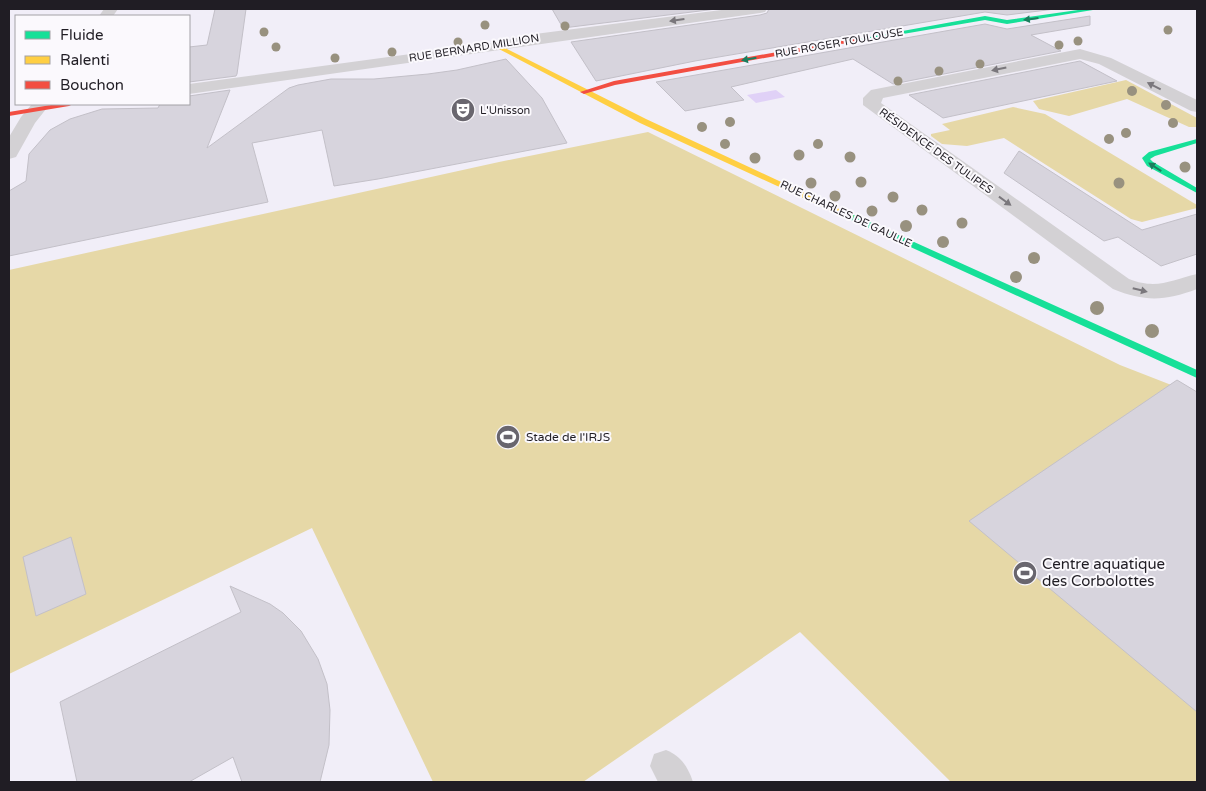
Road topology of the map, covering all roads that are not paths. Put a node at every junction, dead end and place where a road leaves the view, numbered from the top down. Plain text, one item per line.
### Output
1 (760, 9) edge
2 (1096, 9) edge
3 (499, 47) junction
4 (190, 88) edge
5 (584, 92) junction
6 (54, 105) edge
7 (39, 106) edge
8 (1197, 107) edge
9 (9, 114) edge
10 (1197, 142) edge
11 (9, 153) edge
12 (1197, 191) edge
13 (1197, 281) edge
14 (1197, 374) edge

1 -> 3 street, RUE BERNARD MILLION
2 -> 5 street, RUE ROGER TOULOUSE
3 - 4 street, RUE BERNARD MILLION
3 - 5 street, RUE CHARLES DE GAULLE
5 - 14 street, RUE CHARLES DE GAULLE
6 - 7 street
7 - 9 street
7 - 11 street
8 -> 13 street, RÉSIDENCE DES TULIPES
12 -> 10 street

